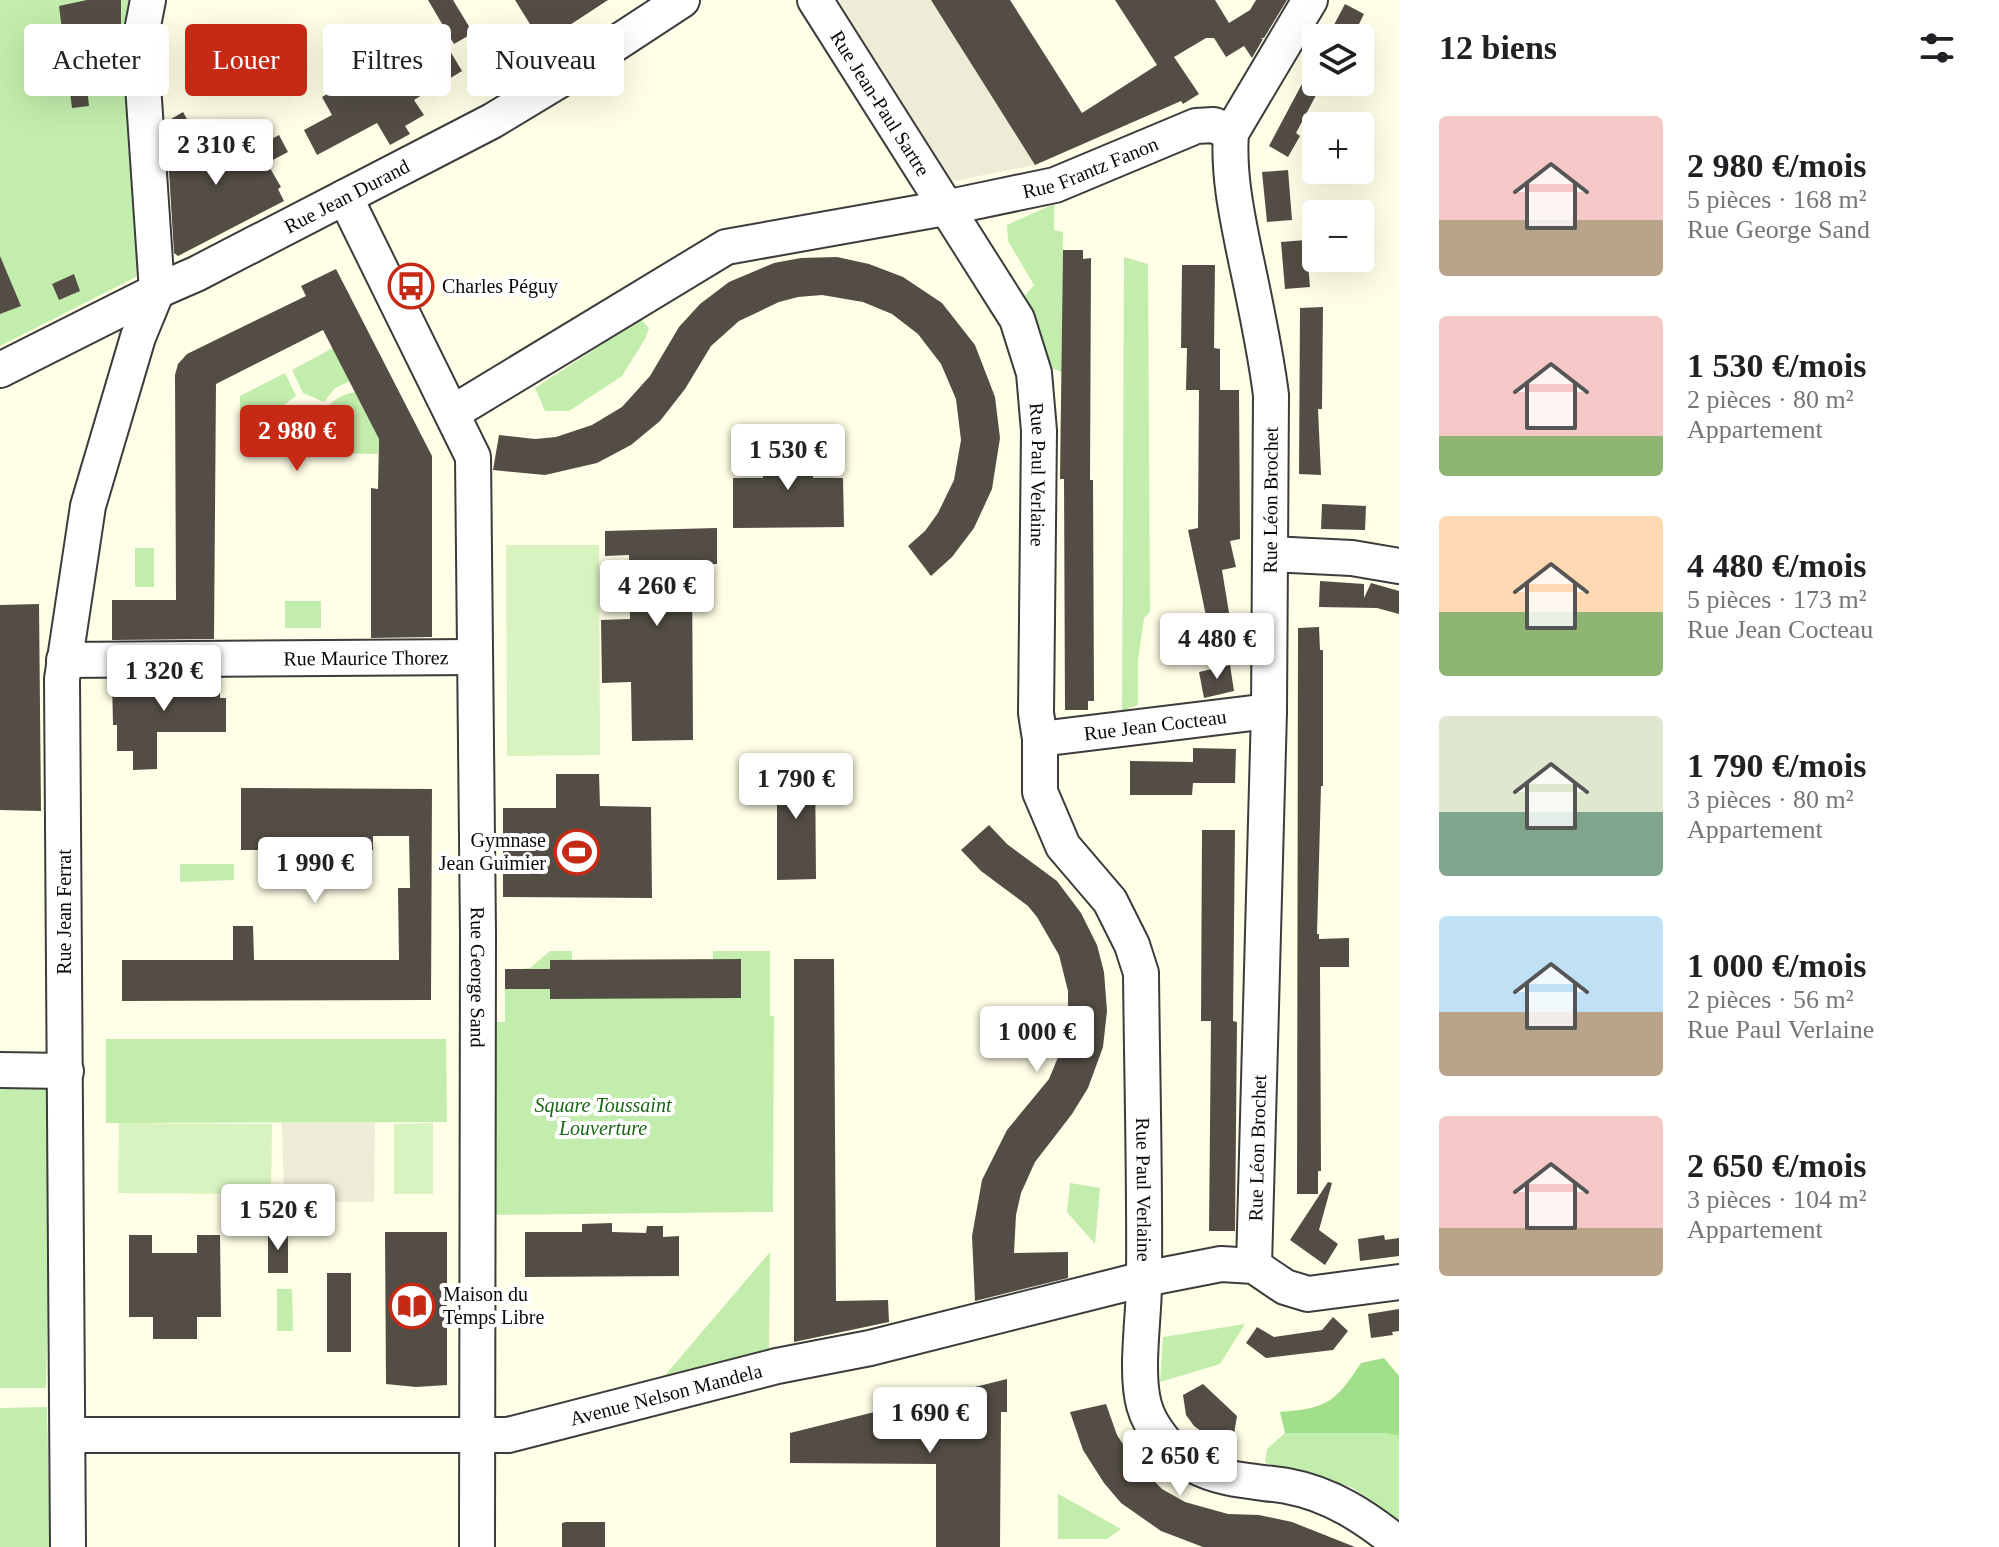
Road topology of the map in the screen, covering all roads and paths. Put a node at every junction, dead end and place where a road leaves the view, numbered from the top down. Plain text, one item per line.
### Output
1 (148, 0) edge
2 (682, 0) edge
3 (815, 0) edge
4 (1310, 0) edge
5 (1231, 133) junction
6 (345, 197) junction
7 (945, 208) junction
8 (157, 291) junction
9 (0, 370) edge
10 (452, 413) junction
11 (1270, 554) junction
12 (1399, 566) edge
13 (475, 657) junction
14 (64, 660) junction
15 (1269, 711) junction
16 (1040, 739) junction
17 (0, 1070) edge
18 (66, 1071) junction
19 (1254, 1266) junction
20 (1144, 1279) junction
21 (1399, 1282) edge
22 (69, 1435) junction
23 (478, 1435) junction
24 (1399, 1544) edge
25 (68, 1547) edge
26 (477, 1547) edge

1 - 8 street
2 - 6 street, Rue Jean Durand
3 - 7 street, Rue Jean-Paul Sartre
4 - 5 street
5 - 7 street, Rue Frantz Fanon
5 - 11 street, Rue Léon Brochet
6 - 8 street, Rue Jean Durand
6 - 10 street, Rue George Sand
7 - 10 street
7 - 16 street, Rue Paul Verlaine
8 - 9 street, Rue Jean Durand
8 - 14 street, Rue Jean Ferrat
10 - 13 street, Rue George Sand
11 - 12 street
11 - 15 street, Rue Léon Brochet
13 - 14 street, Rue Maurice Thorez
13 - 23 street, Rue George Sand
14 - 18 street, Rue Jean Ferrat
15 - 16 street, Rue Jean Cocteau
15 - 19 street, Rue Léon Brochet
16 - 20 street, Rue Paul Verlaine
17 - 18 street
18 - 22 street, Rue Jean Ferrat
19 - 20 street, Avenue Nelson Mandela
19 - 21 street
20 - 23 street, Avenue Nelson Mandela
20 - 24 street, Rue Paul Verlaine
22 - 23 street, Avenue Nelson Mandela
22 - 25 street, Rue Jean Ferrat
23 - 26 street, Rue George Sand

